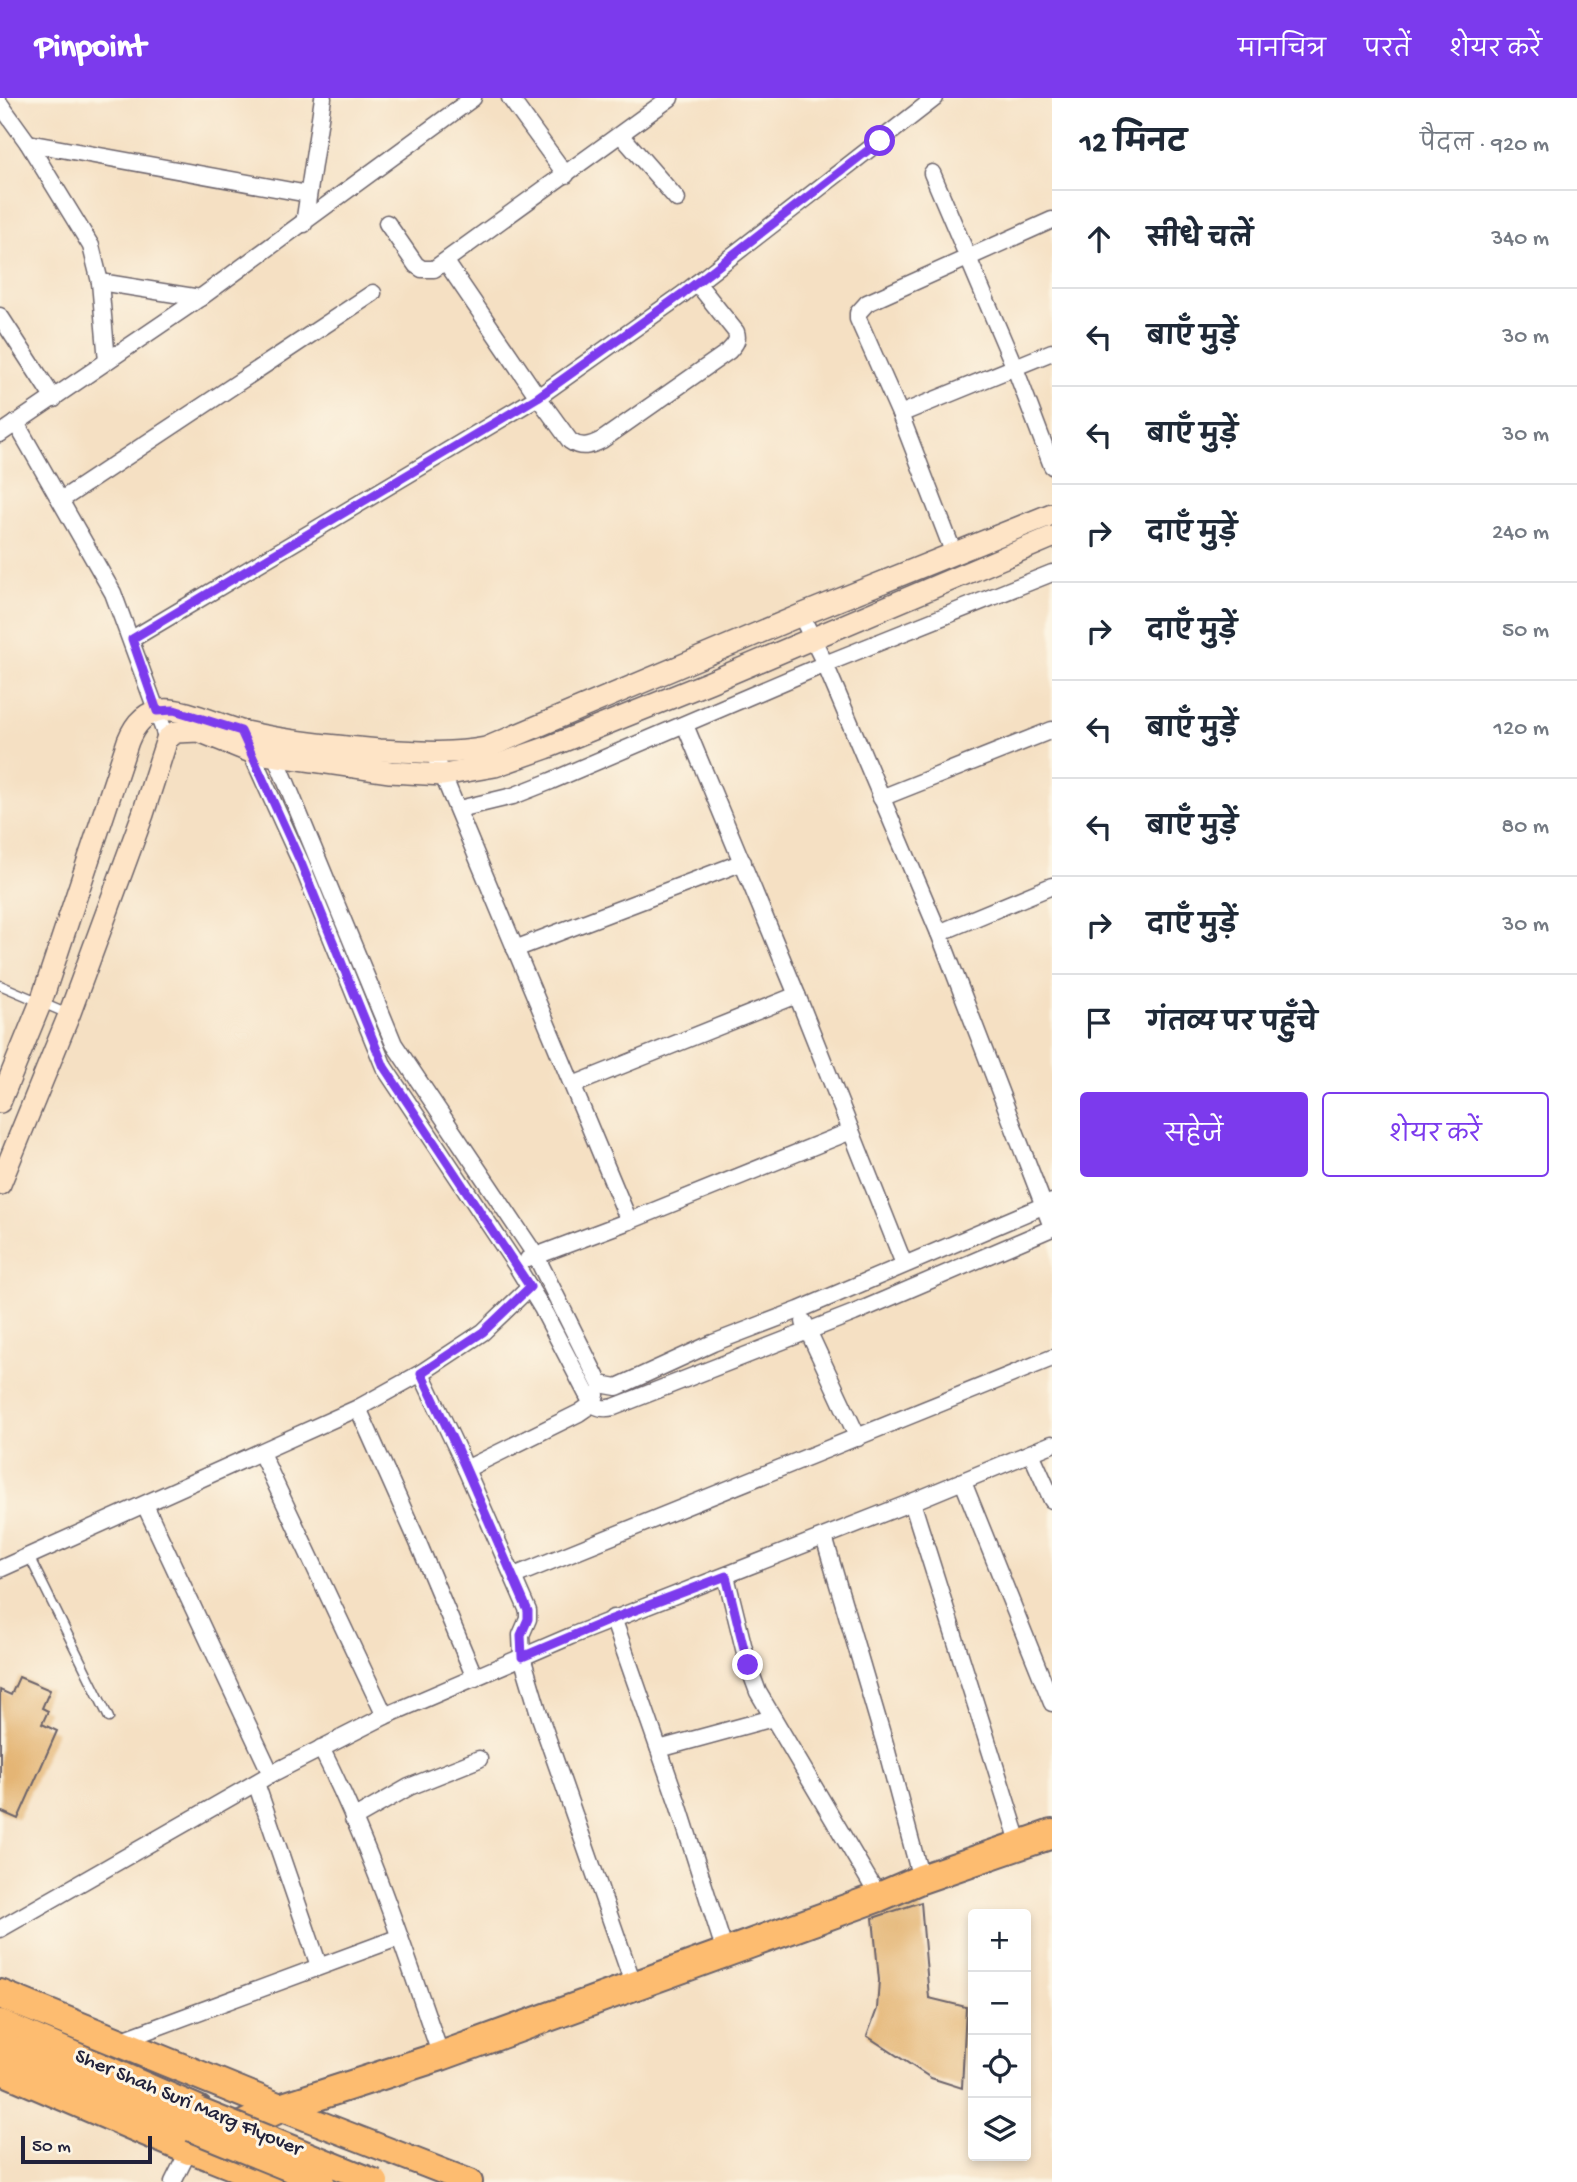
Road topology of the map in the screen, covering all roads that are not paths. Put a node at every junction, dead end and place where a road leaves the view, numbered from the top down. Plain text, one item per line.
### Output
1 (323, 98) edge
2 (510, 98) edge
3 (670, 98) edge
4 (934, 98) edge
5 (462, 101) edge
6 (0, 104) edge
7 (621, 135) junction
8 (28, 143) junction
9 (932, 173) dead end
10 (566, 175) junction
11 (308, 194) junction
12 (677, 199) dead end
13 (1052, 220) edge
14 (387, 223) dead end
15 (304, 224) junction
16 (966, 258) junction
17 (446, 262) junction
18 (100, 282) junction
19 (697, 283) junction
20 (373, 293) dead end
21 (200, 298) junction
22 (0, 316) edge
23 (1052, 352) edge
24 (107, 361) junction
25 (1014, 368) junction
26 (538, 397) junction
27 (54, 399) junction
28 (900, 414) junction
29 (16, 423) junction
30 (0, 433) edge
31 (1052, 466) edge
32 (61, 500) junction
33 (1052, 514) edge
34 (1052, 537) edge
35 (954, 554) junction
36 (1052, 573) edge
37 (801, 615) junction
38 (812, 638) junction
39 (132, 639) junction
40 (825, 664) junction
41 (157, 711) junction
42 (685, 725) junction
43 (1052, 730) edge
44 (241, 731) junction
45 (267, 736) junction
46 (167, 739) junction
47 (251, 752) junction
48 (434, 754) junction
49 (276, 757) junction
50 (443, 775) junction
51 (881, 798) junction
52 (459, 809) junction
53 (743, 862) junction
54 (1052, 886) edge
55 (939, 933) junction
56 (515, 949) junction
57 (0, 985) edge
58 (797, 995) junction
59 (41, 1002) junction
60 (69, 1015) junction
61 (573, 1085) junction
62 (0, 1102) edge
63 (851, 1131) junction
64 (0, 1184) edge
65 (1048, 1204) edge
66 (629, 1221) junction
67 (1052, 1227) edge
68 (536, 1256) junction
69 (904, 1264) junction
70 (516, 1265) junction
71 (530, 1287) junction
72 (799, 1310) junction
73 (808, 1332) junction
74 (1052, 1358) edge
75 (421, 1373) junction
76 (600, 1384) junction
77 (592, 1404) junction
78 (358, 1408) junction
79 (858, 1438) junction
80 (1052, 1444) edge
81 (261, 1453) junction
82 (1031, 1453) junction
83 (466, 1469) junction
84 (962, 1482) junction
85 (1052, 1500) edge
86 (912, 1502) junction
87 (145, 1504) junction
88 (824, 1537) junction
89 (29, 1556) junction
90 (0, 1569) edge
91 (514, 1576) junction
92 (726, 1576) junction
93 (612, 1619) junction
94 (522, 1657) junction
95 (475, 1678) junction
96 (1052, 1703) edge
97 (385, 1716) junction
98 (108, 1718) dead end
99 (773, 1718) junction
100 (321, 1748) junction
101 (659, 1749) junction
102 (479, 1759) dead end
103 (271, 1774) junction
104 (256, 1783) junction
105 (353, 1819) junction
106 (1052, 1833) edge
107 (1020, 1845) junction
108 (921, 1879) junction
109 (879, 1897) junction
110 (0, 1929) edge
111 (400, 1937) junction
112 (725, 1952) junction
113 (319, 1966) junction
114 (634, 1986) junction
115 (0, 1994) edge
116 (0, 2024) edge
117 (117, 2042) junction
118 (0, 2045) edge
119 (441, 2056) junction
120 (0, 2069) edge
121 (280, 2108) junction
122 (192, 2130) junction
123 (173, 2182) edge
124 (269, 2182) edge
125 (322, 2182) edge
126 (376, 2182) edge
127 (470, 2182) edge

1 - 11 street
2 - 10 street
3 - 7 street
4 - 19 street
5 - 15 street
6 - 8 street
7 - 10 street
7 - 12 street
8 - 11 street
8 - 18 street
9 - 16 street
10 - 17 street
11 - 15 street
13 - 16 street
14 - 17 street
15 - 21 street
16 - 25 street
16 - 28 street
17 - 26 street
18 - 21 street
18 - 24 street
19 - 26 street
19 - 26 street
20 - 32 street
21 - 24 street
22 - 27 street
23 - 25 street
24 - 27 street
25 - 28 street
25 - 31 street
26 - 39 street
27 - 29 street
28 - 35 street
29 - 30 street
29 - 32 street
32 - 39 street
33 - 35 street
34 - 38 street
35 - 37 street
36 - 40 street
37 - 38 street
37 - 48 street
38 - 40 street
38 - 50 street
39 - 41 street
40 - 42 street
40 - 51 street
41 - 44 street
41 - 46 street
41 - 59 street
42 - 52 street
42 - 53 street
43 - 51 street
44 - 45 street
44 - 47 street
45 - 48 street
45 - 49 street
46 - 47 street
46 - 60 street
47 - 49 street
47 - 70 street
48 - 50 street
49 - 50 street
49 - 68 street
50 - 52 street
51 - 55 street
52 - 56 street
53 - 56 street
53 - 58 street
54 - 55 street
55 - 65 street
56 - 61 street
57 - 59 lane
58 - 61 street
58 - 63 street
59 - 60 lane
59 - 62 street
60 - 64 street
61 - 66 street
63 - 66 street
63 - 69 street
65 - 67 street
65 - 69 street
66 - 68 street
67 - 73 street
68 - 70 street
68 - 76 street
69 - 72 street
70 - 71 street
71 - 75 street
71 - 77 street
72 - 73 street
72 - 76 street
73 - 77 street
73 - 79 street
74 - 79 street
75 - 78 street
75 - 83 street
76 - 77 street
77 - 83 street
78 - 81 street
78 - 95 street
79 - 91 street
80 - 82 street
81 - 87 street
81 - 97 street
82 - 84 street
82 - 85 street
83 - 91 street
84 - 86 street
84 - 96 street
86 - 88 street
86 - 107 street
87 - 89 street
87 - 103 street
88 - 92 street
88 - 108 street
89 - 90 street
89 - 98 lane
91 - 94 street
92 - 93 street
92 - 99 street
93 - 94 street
93 - 101 street
94 - 95 street
94 - 114 street
95 - 97 street
97 - 100 street
99 - 101 street
99 - 109 street
100 - 103 street
100 - 105 street
101 - 112 street
102 - 105 street
103 - 104 street
104 - 110 street
104 - 113 street
105 - 111 street
106 - 107 highway
107 - 108 highway
108 - 109 highway
109 - 112 highway
111 - 113 street
111 - 119 street
112 - 114 highway
113 - 117 street
114 - 119 highway
115 - 117 highway
116 - 122 highway, Sher Shah Suri Marg Flyover
117 - 121 highway
118 - 122 highway, Sher Shah Suri Marg Flyover
119 - 121 highway
120 - 122 highway
121 - 122 highway
121 - 127 main road
122 - 123 street
122 - 124 main road
122 - 125 main road, Sher Shah Suri Marg Flyover, bridge
122 - 126 main road, Sher Shah Suri Marg Flyover, bridge

